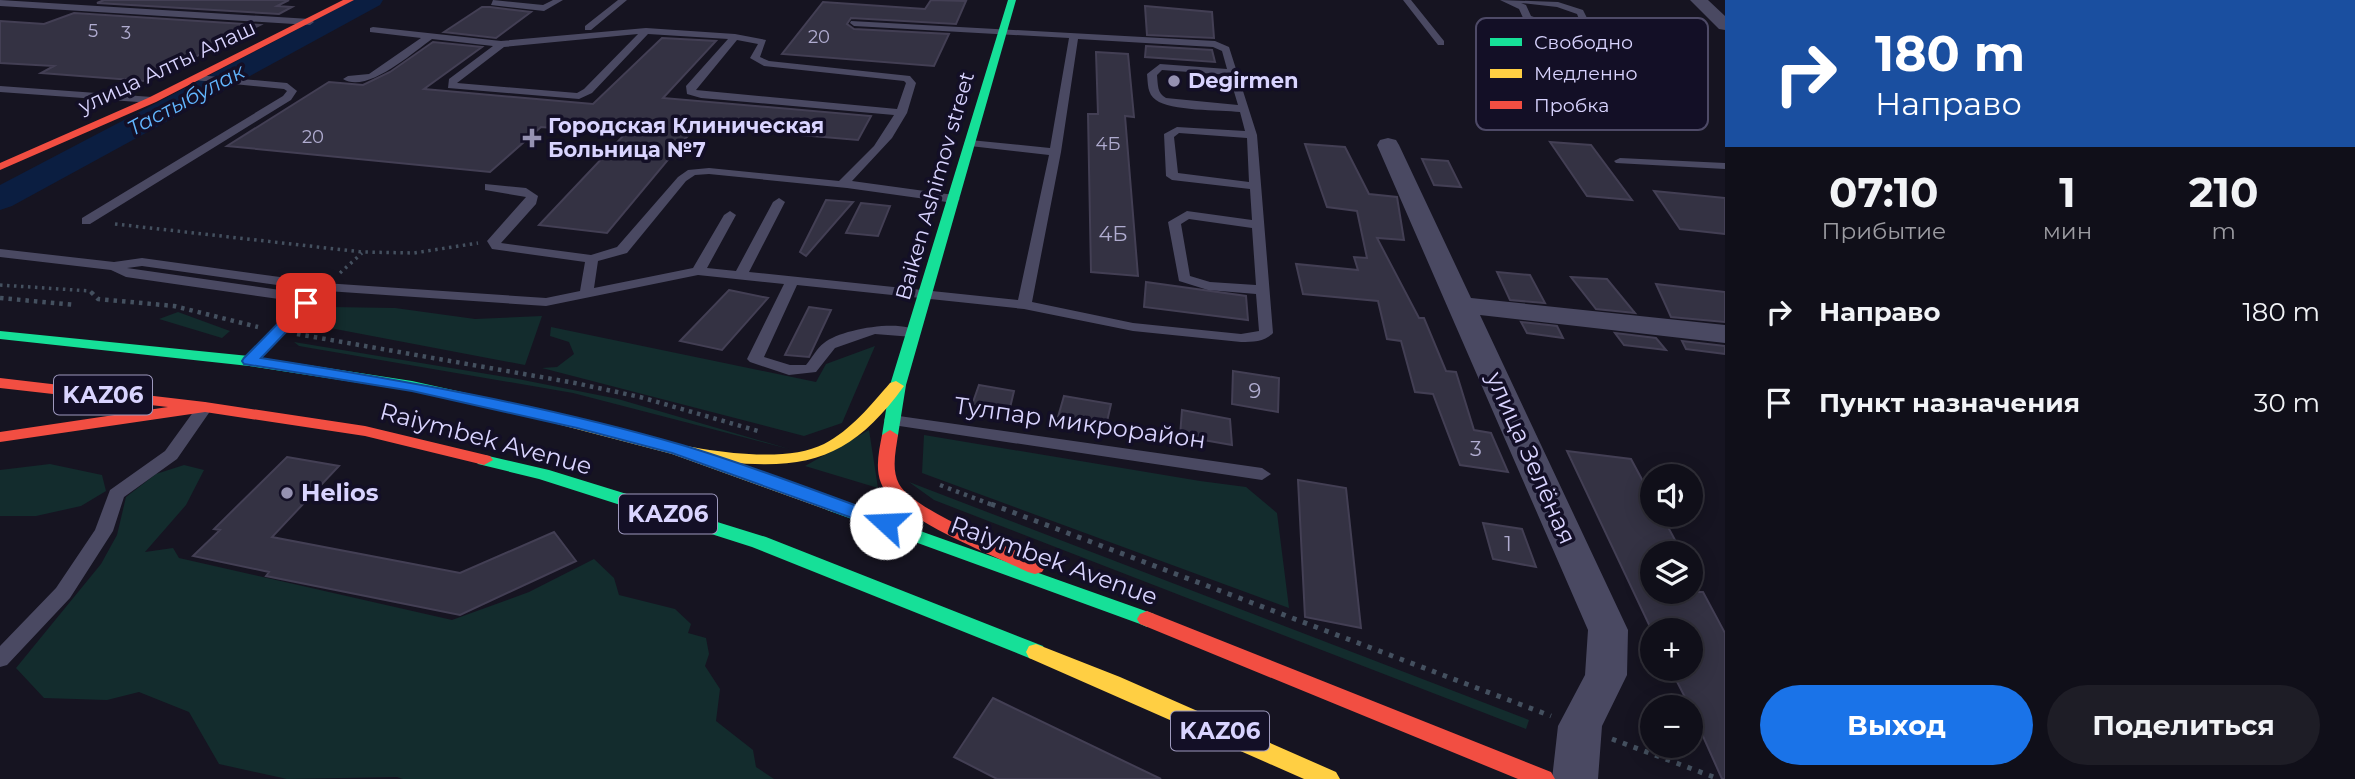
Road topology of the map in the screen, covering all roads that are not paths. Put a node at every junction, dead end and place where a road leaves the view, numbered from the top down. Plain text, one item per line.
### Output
1 (351, 0) edge
2 (500, 0) edge
3 (559, 0) edge
4 (623, 0) edge
5 (1012, 0) edge
6 (1407, 0) edge
7 (1504, 0) edge
8 (1513, 0) edge
9 (1698, 0) edge
10 (0, 3) edge
11 (1527, 18) edge
12 (1583, 18) edge
13 (310, 22) junction
14 (854, 23) dead end
15 (1725, 25) edge
16 (588, 28) dead end
17 (373, 30) dead end
18 (646, 31) junction
19 (1003, 33) junction
20 (430, 36) junction
21 (735, 37) junction
22 (1074, 37) junction
23 (1441, 43) dead end
24 (501, 44) junction
25 (1233, 72) junction
26 (205, 79) junction
27 (348, 79) dead end
28 (0, 89) edge
29 (152, 100) junction
30 (1244, 109) junction
31 (902, 113) junction
32 (1252, 135) junction
33 (970, 144) junction
34 (1388, 145) dead end
35 (1055, 152) junction
36 (1620, 161) dead end
37 (1725, 166) edge
38 (0, 167) edge
39 (846, 185) junction
40 (1257, 186) junction
41 (489, 187) dead end
42 (954, 199) junction
43 (779, 202) dead end
44 (730, 215) dead end
45 (86, 221) road end
46 (1257, 225) junction
47 (0, 253) edge
48 (592, 259) junction
49 (114, 267) junction
50 (698, 271) junction
51 (741, 275) junction
52 (793, 280) junction
53 (324, 286) junction
54 (1261, 290) junction
55 (586, 294) junction
56 (926, 296) junction
57 (311, 299) junction
58 (1024, 305) junction
59 (1462, 305) junction
60 (913, 333) junction
61 (1725, 334) edge
62 (0, 335) edge
63 (249, 361) junction
64 (0, 383) edge
65 (898, 385) junction
66 (205, 407) junction
67 (892, 420) junction
68 (0, 436) edge
69 (678, 450) junction
70 (1262, 474) dead end
71 (1144, 618) junction
72 (0, 659) edge
73 (1328, 779) edge
74 (1543, 779) edge
75 (1575, 779) edge

1 - 13 main road, улица Алты Алаш
2 - 3 lane
4 - 16 lane
5 - 19 main road, Baiken Ashimov street
6 - 23 lane
7 - 11 lane
8 - 12 lane
9 - 15 street
10 - 13 lane
13 - 26 main road, улица Алты Алаш
14 - 19 lane
17 - 20 lane
18 - 21 lane
18 - 24 lane
18 - 24 lane
19 - 22 lane
19 - 33 main road, Baiken Ashimov street
20 - 24 lane
20 - 27 lane
21 - 31 lane
21 - 31 lane
22 - 25 lane
22 - 35 lane
25 - 30 lane
25 - 30 lane
26 - 29 main road, улица Алты Алаш
26 - 45 lane
28 - 29 lane
29 - 38 main road, улица Алты Алаш
30 - 32 lane
31 - 39 lane
32 - 40 lane
32 - 40 lane
33 - 35 lane
33 - 42 main road, Baiken Ashimov street
34 - 59 street, улица Зелёная
35 - 58 lane
36 - 37 lane
39 - 42 lane
39 - 48 lane
40 - 46 lane
41 - 48 lane
42 - 56 main road, Baiken Ashimov street
43 - 51 lane
44 - 50 lane
46 - 54 lane
46 - 54 lane
47 - 49 lane
48 - 55 lane
49 - 53 lane
49 - 57 lane
50 - 51 lane
50 - 55 lane
51 - 52 lane
52 - 56 lane
52 - 60 lane
53 - 55 lane
53 - 57 lane
54 - 58 lane
56 - 58 lane
56 - 60 main road, Baiken Ashimov street
57 - 63 lane
59 - 61 street
59 - 75 street, улица Зелёная
60 - 65 main road, Baiken Ashimov street
62 - 63 main road, Raiymbek Avenue / KАZ06
63 - 69 main road, Raiymbek Avenue / KАZ06
64 - 66 main road, Raiymbek Avenue / KАZ06
65 - 67 main road
65 - 69 main road
66 - 68 main road
66 - 72 lane
66 - 73 main road, Raiymbek Avenue / KАZ06
67 - 70 lane, Тулпар микрорайон
67 - 71 main road
69 - 71 main road, Raiymbek Avenue / KАZ06
71 - 74 main road, Raiymbek Avenue / KАZ06

